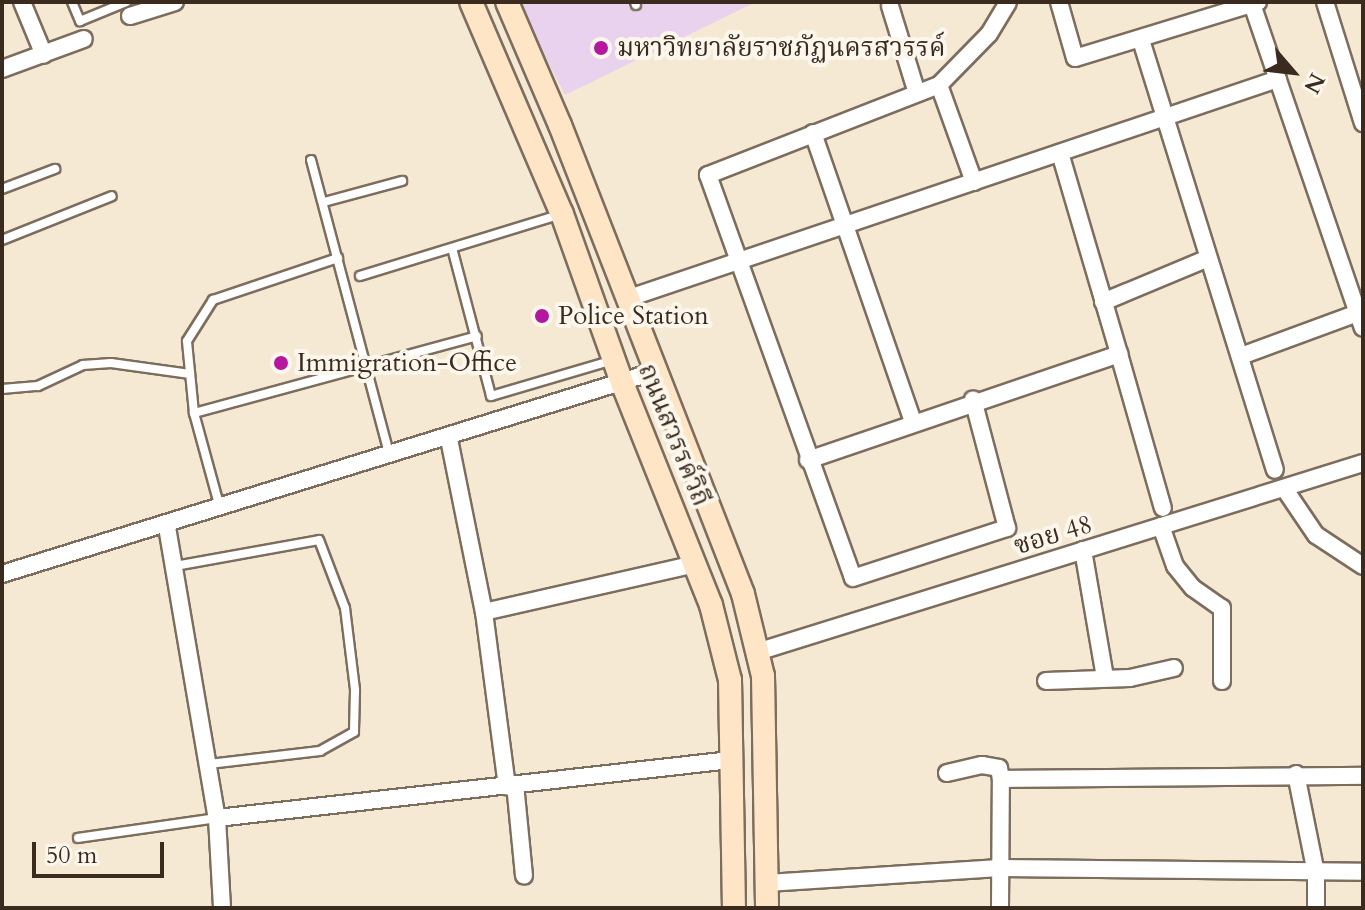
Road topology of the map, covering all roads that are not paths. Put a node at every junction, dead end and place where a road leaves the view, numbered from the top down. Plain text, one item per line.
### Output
1 (22, 2) edge
2 (72, 2) edge
3 (471, 2) edge
4 (507, 2) edge
5 (1008, 2) edge
6 (1059, 2) edge
7 (1325, 2) edge
8 (1255, 3) edge
9 (163, 4) edge
10 (890, 6) dead end
11 (128, 9) edge
12 (84, 39) dead end
13 (1141, 40) junction
14 (44, 55) junction
15 (2, 69) edge
16 (1278, 79) junction
17 (939, 85) junction
18 (917, 93) junction
19 (1165, 118) junction
20 (1363, 123) edge
21 (813, 133) junction
22 (1060, 153) junction
23 (311, 160) dead end
24 (55, 169) dead end
25 (402, 181) dead end
26 (974, 182) junction
27 (2, 189) edge
28 (112, 196) dead end
29 (324, 202) junction
30 (562, 214) junction
31 (845, 225) junction
32 (2, 240) edge
33 (452, 248) junction
34 (338, 258) junction
35 (1208, 258) junction
36 (742, 260) junction
37 (360, 276) dead end
38 (626, 299) junction
39 (1103, 302) junction
40 (1361, 321) edge
41 (477, 336) junction
42 (1119, 354) junction
43 (1241, 356) junction
44 (614, 359) junction
45 (364, 366) junction
46 (653, 372) junction
47 (190, 374) junction
48 (623, 385) junction
49 (2, 389) edge
50 (973, 399) junction
51 (194, 413) junction
52 (913, 422) junction
53 (449, 439) junction
54 (390, 458) junction
55 (808, 460) junction
56 (1363, 463) edge
57 (1275, 470) dead end
58 (1284, 488) junction
59 (1163, 508) dead end
60 (220, 511) junction
61 (1161, 526) junction
62 (167, 527) junction
63 (1083, 550) junction
64 (695, 564) junction
65 (175, 566) junction
66 (1363, 566) edge
67 (2, 574) edge
68 (484, 612) junction
69 (757, 652) junction
70 (1174, 668) dead end
71 (1105, 678) junction
72 (1046, 681) dead end
73 (1222, 681) dead end
74 (731, 760) junction
75 (208, 764) junction
76 (947, 773) dead end
77 (1296, 774) junction
78 (1363, 776) edge
79 (1001, 779) junction
80 (511, 785) junction
81 (217, 818) junction
82 (78, 838) dead end
83 (1000, 868) junction
84 (1363, 872) edge
85 (1316, 873) junction
86 (524, 876) dead end
87 (767, 883) junction
88 (222, 908) edge
89 (734, 908) edge
90 (767, 908) edge
91 (1000, 908) edge
92 (1316, 908) edge

1 - 14 street
2 - 11 lane
3 - 30 main road, ถนนสวรรค์วิถี
4 - 38 main road, ถนนสวรรค์วิถี
5 - 17 street
6 - 13 street
7 - 20 street
8 - 13 street
8 - 16 street
9 - 11 street
10 - 18 street
12 - 14 street
13 - 19 street
14 - 15 street
16 - 19 street
16 - 40 street
17 - 18 street
17 - 26 street
18 - 21 street
19 - 22 street
19 - 35 street
21 - 31 street
21 - 36 street
22 - 26 street
22 - 39 street
23 - 29 lane
24 - 27 lane
25 - 29 lane
26 - 31 street
28 - 32 lane
29 - 34 lane
30 - 33 lane
30 - 44 main road, ถนนสวรรค์วิถี
31 - 36 street
31 - 52 street
33 - 37 lane
33 - 41 lane
34 - 45 lane
34 - 47 lane
35 - 39 street
35 - 43 street
36 - 38 street
36 - 55 street
38 - 46 main road, ถนนสวรรค์วิถี
39 - 42 street
40 - 43 street
41 - 44 lane
41 - 45 lane
42 - 50 street
42 - 59 street
43 - 57 street
44 - 48 main road, ถนนสวรรค์วิถี
45 - 51 lane
45 - 54 lane
46 - 48 street
46 - 69 main road, ถนนสวรรค์วิถี
47 - 49 lane
47 - 51 lane
48 - 53 street
48 - 64 main road, ถนนสวรรค์วิถี
50 - 52 street
50 - 55 street
51 - 60 lane
52 - 55 street
53 - 54 street
53 - 68 street
54 - 60 street
56 - 58 street, ซอย 48
58 - 61 street, ซอย 48
58 - 66 street
60 - 62 street
61 - 63 street, ซอย 48
61 - 73 street
62 - 65 street
62 - 67 street
63 - 69 street, ซอย 48
63 - 71 street
64 - 68 street
64 - 74 main road, ถนนสวรรค์วิถี
65 - 75 street
65 - 75 lane
68 - 80 street
69 - 87 main road, ถนนสวรรค์วิถี
70 - 71 street
71 - 72 street
74 - 80 street
74 - 89 main road, ถนนสวรรค์วิถี
75 - 81 street
76 - 79 street
77 - 78 street
77 - 79 street
77 - 85 street
79 - 83 street
80 - 81 street
80 - 86 street
81 - 82 lane
81 - 88 street
83 - 85 street
83 - 87 street
83 - 91 street
84 - 85 street
85 - 92 street
87 - 90 main road, ถนนสวรรค์วิถี

